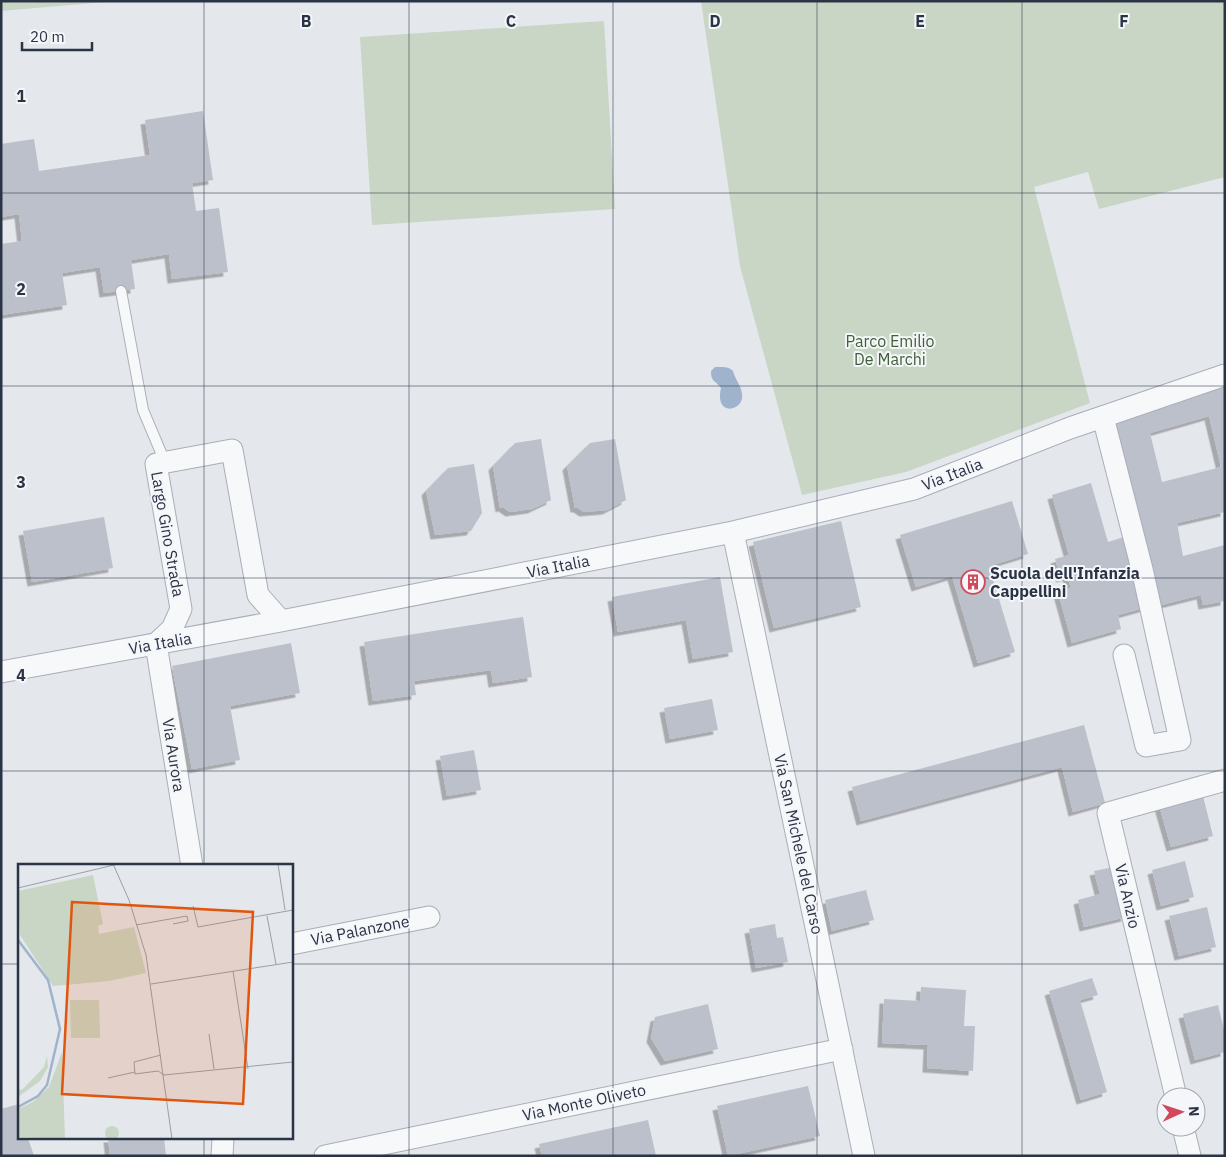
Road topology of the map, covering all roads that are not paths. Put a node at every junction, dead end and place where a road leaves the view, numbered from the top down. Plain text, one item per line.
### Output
1 (121, 291) dead end
2 (1225, 375) edge
3 (1103, 417) junction
4 (165, 462) junction
5 (733, 532) junction
6 (281, 621) junction
7 (156, 644) junction
8 (1124, 655) dead end
9 (1, 672) edge
10 (1225, 780) edge
11 (192, 864) edge
12 (429, 917) dead end
13 (292, 944) edge
14 (842, 1049) junction
15 (1174, 1087) edge
16 (1186, 1137) edge
17 (223, 1140) edge
18 (222, 1156) edge
19 (325, 1156) edge
20 (864, 1156) edge
21 (1190, 1156) edge

1 - 4 lane
2 - 3 street, Via Italia
3 - 5 street, Via Italia
3 - 8 street
4 - 6 street, Largo Gino Strada
4 - 7 street, Largo Gino Strada
5 - 6 street, Via Italia
5 - 14 street, Via San Michele del Carso
6 - 7 street, Via Italia
7 - 9 street, Via Italia
7 - 11 street, Via Aurora
10 - 15 street, Via Anzio
12 - 13 street, Via Palanzone
14 - 19 street, Via Monte Oliveto
14 - 20 street, Via San Michele del Carso
16 - 21 street
17 - 18 street

